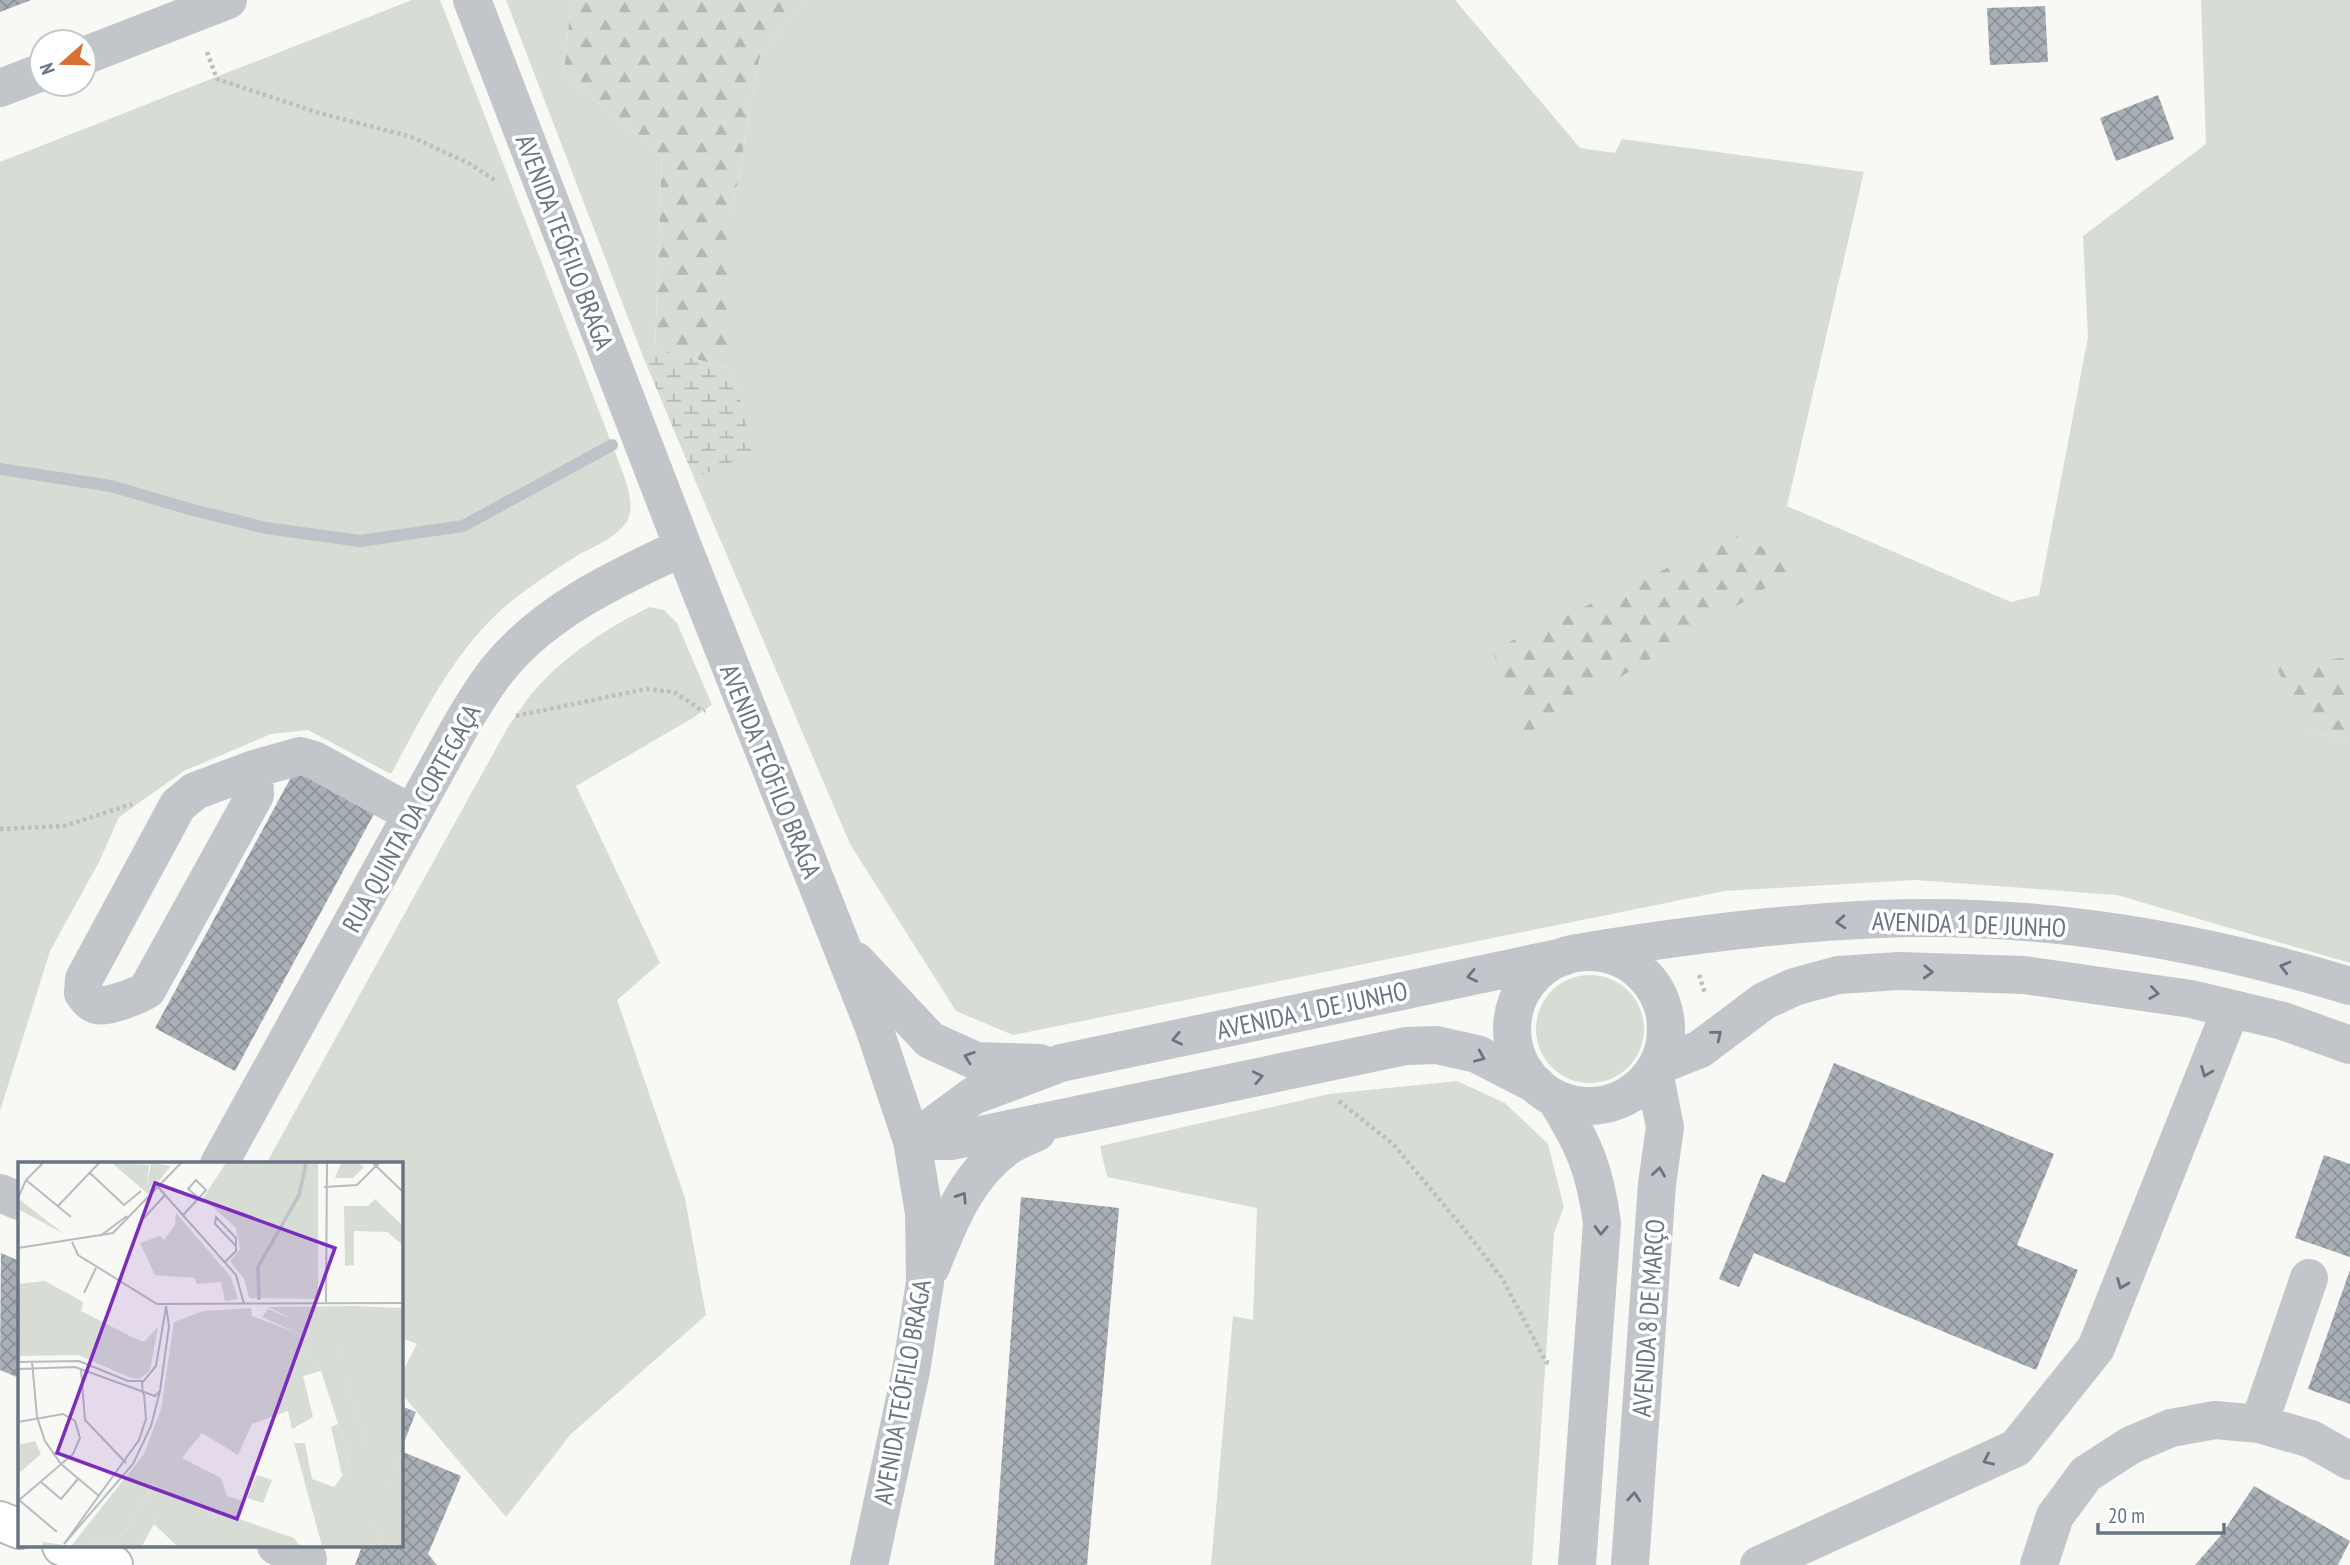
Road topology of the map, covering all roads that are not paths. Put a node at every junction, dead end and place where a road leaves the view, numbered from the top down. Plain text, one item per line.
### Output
1 (472, 0) edge
2 (211, 7) edge
3 (98, 51) edge
4 (28, 78) edge
5 (0, 89) edge
6 (683, 547) junction
7 (254, 769) junction
8 (412, 814) junction
9 (840, 944) junction
10 (1573, 955) junction
11 (2350, 986) edge
12 (2231, 1009) junction
13 (2350, 1045) edge
14 (1061, 1063) junction
15 (1655, 1069) junction
16 (1546, 1092) junction
17 (1071, 1115) junction
18 (912, 1141) junction
19 (220, 1162) edge
20 (0, 1193) edge
21 (18, 1201) edge
22 (2309, 1278) dead end
23 (925, 1282) junction
24 (2259, 1424) junction
25 (2350, 1461) edge
26 (0, 1521) edge
27 (18, 1529) edge
28 (67, 1548) edge
29 (113, 1565) edge
30 (869, 1565) edge
31 (1577, 1565) edge
32 (1630, 1565) edge
33 (1759, 1565) edge
34 (2039, 1565) edge

1 - 6 street, AVENIDA TEÓFILO BRAGA
2 - 3 street
4 - 5 street
6 - 8 street, RUA QUINTA DA CORTEGAÇA
6 - 9 street, AVENIDA TEÓFILO BRAGA
7 - 7 street
7 - 8 street
8 - 19 street, RUA QUINTA DA CORTEGAÇA
14 -> 9 street, AVENIDA 1 DE JUNHO
9 - 18 street, AVENIDA TEÓFILO BRAGA
11 -> 10 street, AVENIDA 1 DE JUNHO
10 -> 14 street, AVENIDA 1 DE JUNHO
10 - 15 street
10 - 16 street
12 - 13 street, AVENIDA 1 DE JUNHO
15 -> 12 street, AVENIDA 1 DE JUNHO
12 -> 33 street
14 - 18 street, AVENIDA 1 DE JUNHO
15 - 16 street
32 -> 15 street, AVENIDA 8 DE MARÇO
17 -> 16 street, AVENIDA 1 DE JUNHO
16 -> 31 street, AVENIDA 8 DE MARÇO
17 - 18 street, AVENIDA 1 DE JUNHO
23 -> 17 street, AVENIDA 1 DE JUNHO
18 - 23 street, AVENIDA TEÓFILO BRAGA
20 - 21 street
22 - 24 street
23 - 30 street, AVENIDA TEÓFILO BRAGA
24 - 25 street
24 - 34 street
26 - 27 main road
28 - 29 main road

